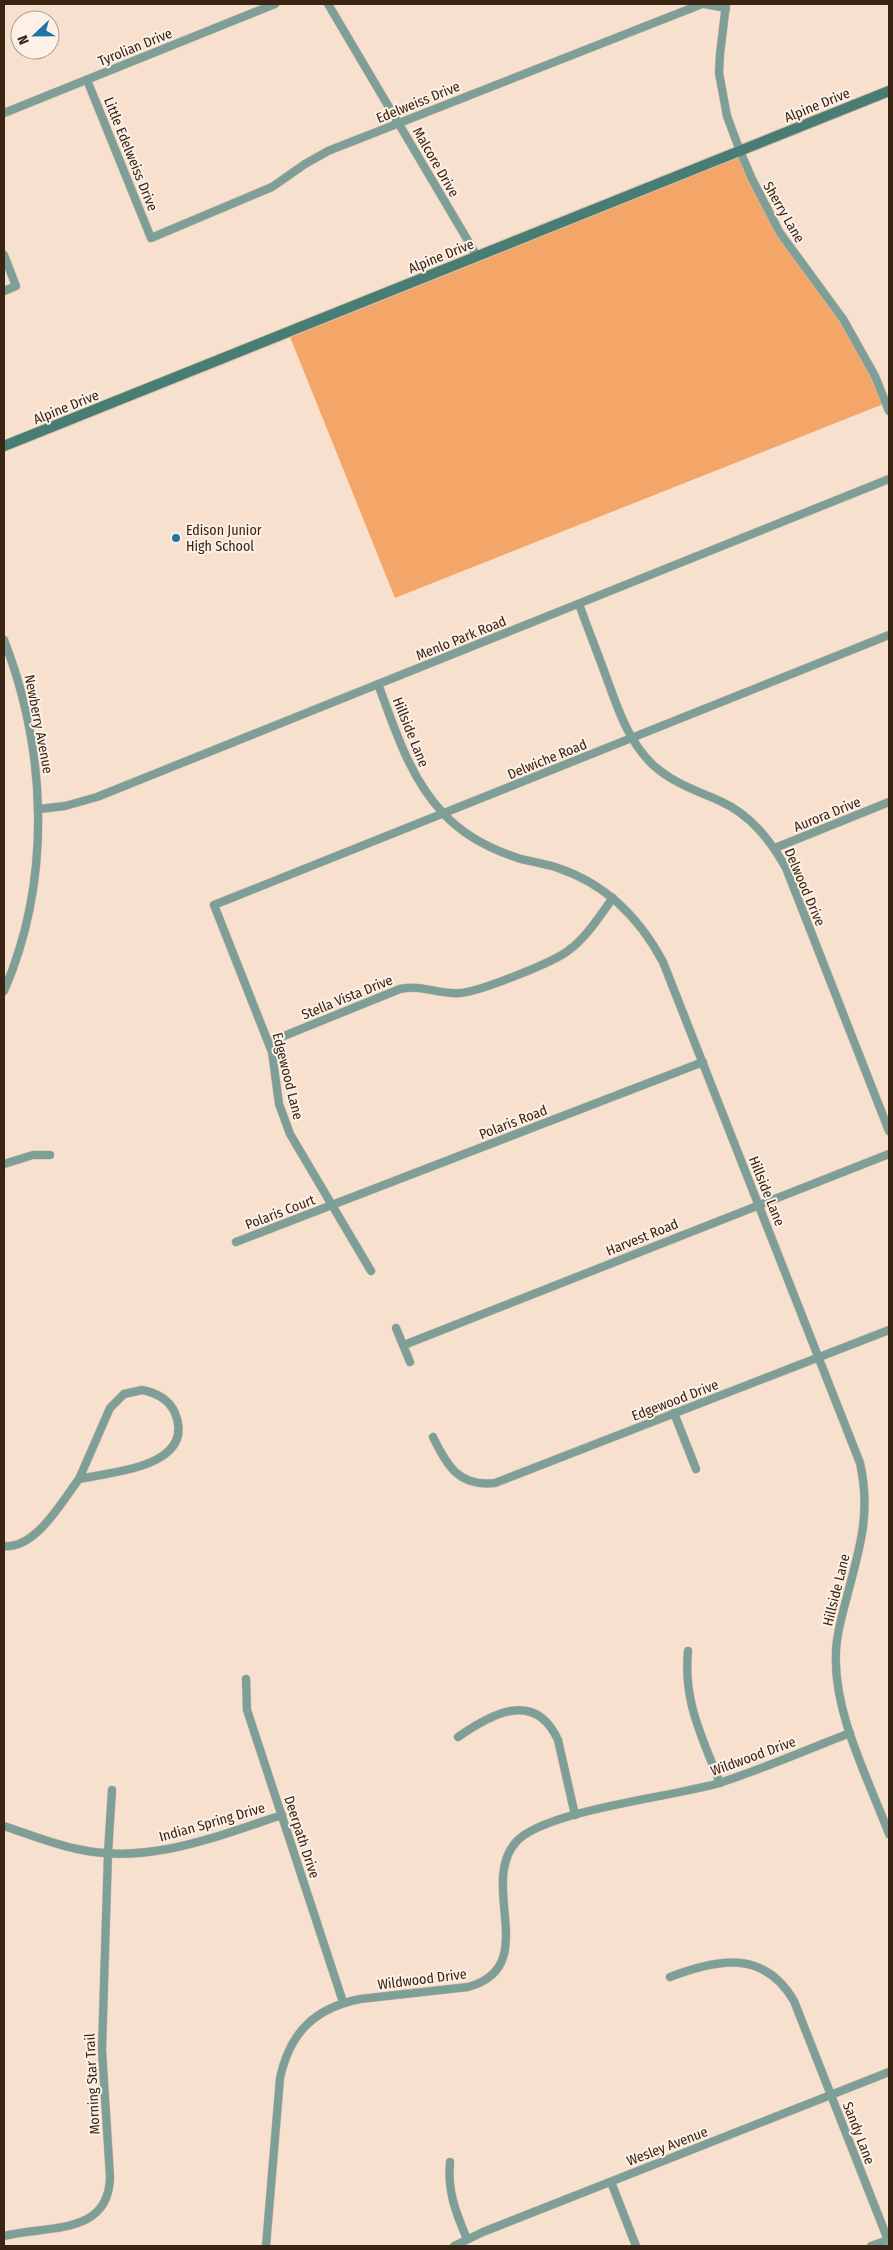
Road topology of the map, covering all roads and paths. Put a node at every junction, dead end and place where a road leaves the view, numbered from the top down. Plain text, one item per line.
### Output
1 (275, 4) edge
2 (328, 4) edge
3 (703, 4) edge
4 (726, 6) edge
5 (88, 80) junction
6 (889, 91) edge
7 (4, 114) edge
8 (398, 123) junction
9 (740, 151) junction
10 (151, 238) joint
11 (4, 255) edge
12 (477, 256) junction
13 (4, 291) edge
14 (889, 410) edge
15 (4, 446) edge
16 (889, 479) edge
17 (579, 604) junction
18 (889, 635) edge
19 (4, 640) edge
20 (378, 684) junction
21 (632, 738) junction
22 (889, 802) edge
23 (39, 809) junction
24 (443, 813) junction
25 (775, 848) junction
26 (614, 898) junction
27 (214, 905) joint
28 (4, 991) edge
29 (269, 1042) junction
30 (703, 1062) junction
31 (889, 1131) edge
32 (889, 1154) edge
33 (50, 1155) dead end
34 (4, 1164) edge
35 (759, 1204) junction
36 (332, 1205) junction
37 (236, 1242) dead end
38 (370, 1271) dead end
39 (396, 1328) dead end
40 (889, 1330) edge
41 (404, 1345) junction
42 (819, 1357) junction
43 (410, 1362) dead end
44 (674, 1413) junction
45 (433, 1437) dead end
46 (696, 1469) dead end
47 (79, 1479) junction
48 (4, 1546) edge
49 (688, 1651) dead end
50 (246, 1679) dead end
51 (850, 1733) junction
52 (458, 1737) dead end
53 (720, 1782) junction
54 (112, 1790) dead end
55 (282, 1815) junction
56 (575, 1815) junction
57 (4, 1826) edge
58 (889, 1834) edge
59 (108, 1853) junction
60 (670, 1977) dead end
61 (343, 2002) junction
62 (889, 2072) edge
63 (831, 2095) junction
64 (450, 2162) dead end
65 (611, 2182) junction
66 (4, 2236) edge
67 (467, 2239) junction
68 (266, 2246) edge
69 (454, 2246) edge
70 (636, 2246) edge
71 (871, 2246) edge

1 - 5 street, Tyrolian Drive
2 - 8 street, Malcore Drive
3 - 4 street, Edelweiss Drive
3 - 8 street, Edelweiss Drive
4 - 9 street, Sherry Lane
5 - 7 street, Tyrolian Drive
5 - 10 street, Little Edelweiss Drive
6 - 9 street, Alpine Drive
8 - 10 street, Edelweiss Drive
8 - 12 street, Malcore Drive
9 - 12 street, Alpine Drive
9 - 14 street, Sherry Lane
11 - 13 street
12 - 15 street, Alpine Drive
16 - 17 street, Menlo Park Road
17 - 20 street, Menlo Park Road
17 - 21 street, Delwood Drive
18 - 21 street, Delwiche Road
19 - 23 street, Newberry Avenue
20 - 23 street, Menlo Park Road
20 - 24 street, Hillside Lane
21 - 24 street, Delwiche Road
21 - 25 street, Delwood Drive
22 - 25 street, Aurora Drive
23 - 28 street, Newberry Avenue
24 - 26 street, Hillside Lane
24 - 27 street, Delwiche Road
25 - 31 street, Delwood Drive
26 - 29 street, Stella Vista Drive
26 - 30 street, Hillside Lane
27 - 29 street, Edgewood Lane
29 - 36 street, Edgewood Lane
30 - 35 street, Hillside Lane
30 - 36 street, Polaris Road
32 - 35 street, Harvest Road
33 - 34 street
35 - 41 street, Harvest Road
35 - 42 street, Hillside Lane
36 - 37 street, Polaris Court
36 - 38 street, Edgewood Lane
39 - 41 street
40 - 42 street, Edgewood Drive
41 - 43 street
42 - 44 street, Edgewood Drive
42 - 51 street, Hillside Lane
44 - 45 street, Edgewood Drive
44 - 46 street
47 - 47 street
47 - 48 street
49 - 53 street
50 - 55 street, Deerpath Drive
51 - 53 street, Wildwood Drive
51 - 58 street, Hillside Lane
52 - 56 street
53 - 56 street, Wildwood Drive
54 - 59 street, Morning Star Trail
55 - 59 street, Indian Spring Drive
55 - 61 street, Deerpath Drive
56 - 61 street, Wildwood Drive
57 - 59 street, Indian Spring Drive
59 - 66 street, Morning Star Trail
60 - 63 street, Sandy Lane
61 - 68 street, Wildwood Drive
62 - 63 street, Wesley Avenue
63 - 65 street, Wesley Avenue
63 - 71 street, Sandy Lane
64 - 67 street
65 - 67 street, Wesley Avenue
65 - 70 street
67 - 69 street, Wesley Avenue

